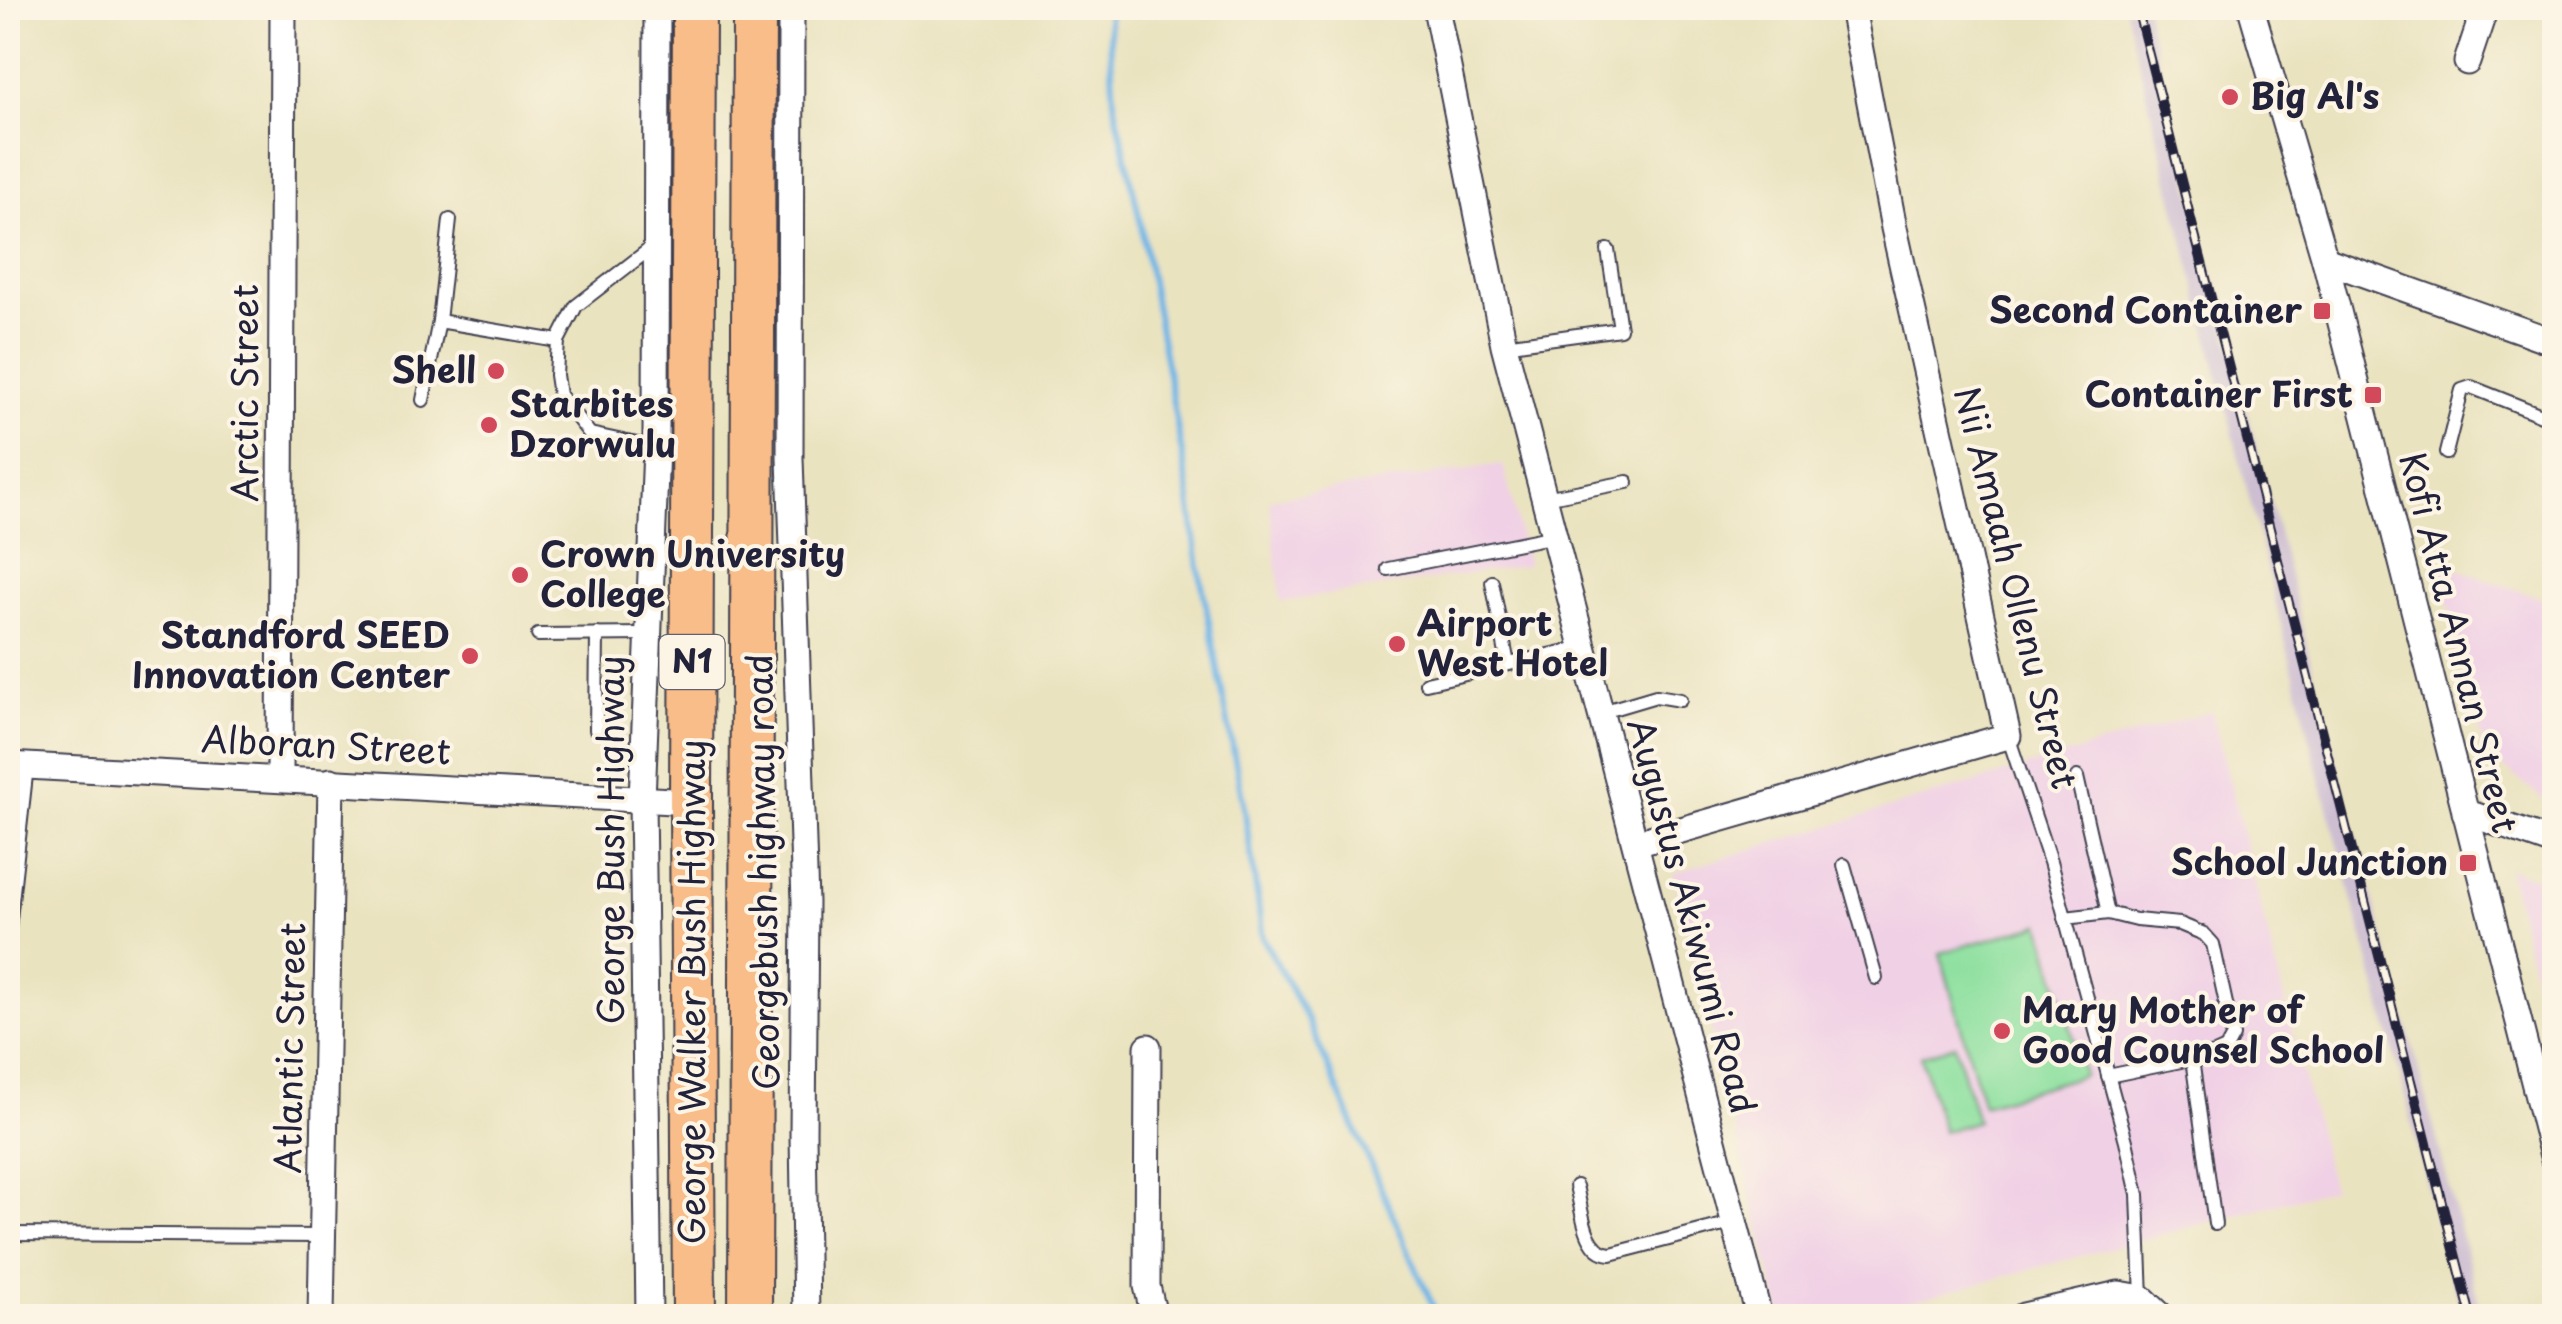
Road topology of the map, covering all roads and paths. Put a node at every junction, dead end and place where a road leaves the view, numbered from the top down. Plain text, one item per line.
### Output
1 (283, 8) edge
2 (657, 8) edge
3 (694, 8) edge
4 (754, 8) edge
5 (791, 8) edge
6 (1436, 8) edge
7 (1852, 8) edge
8 (2251, 8) edge
9 (2485, 8) edge
10 (2467, 62) dead end
11 (450, 220) dead end
12 (676, 243) junction
13 (1608, 250) dead end
14 (2324, 260) junction
15 (439, 321) junction
16 (558, 341) junction
17 (2554, 342) edge
18 (1504, 345) junction
19 (423, 400) dead end
20 (2554, 420) edge
21 (656, 448) junction
22 (2446, 453) dead end
23 (1627, 482) dead end
24 (1545, 498) junction
25 (1554, 536) junction
26 (1388, 570) dead end
27 (1492, 582) dead end
28 (597, 634) junction
29 (648, 634) junction
30 (538, 635) dead end
31 (1584, 647) junction
32 (1508, 664) junction
33 (1426, 683) dead end
34 (1680, 700) dead end
35 (1602, 712) junction
36 (596, 730) dead end
37 (2008, 736) junction
38 (17, 765) edge
39 (2077, 777) dead end
40 (280, 779) junction
41 (331, 781) junction
42 (642, 800) junction
43 (691, 802) junction
44 (2465, 812) junction
45 (2554, 843) edge
46 (1636, 844) junction
47 (1844, 865) dead end
48 (2108, 913) junction
49 (2065, 918) junction
50 (8, 938) edge
51 (1876, 978) dead end
52 (1148, 1046) dead end
53 (2192, 1059) junction
54 (2108, 1076) junction
55 (2554, 1160) edge
56 (1576, 1186) dead end
57 (1735, 1222) junction
58 (2215, 1224) dead end
59 (8, 1234) edge
60 (323, 1236) junction
61 (2151, 1307) edge
62 (320, 1316) edge
63 (649, 1316) edge
64 (694, 1316) edge
65 (750, 1316) edge
66 (806, 1316) edge
67 (1154, 1316) edge
68 (1760, 1316) edge
69 (2024, 1316) edge

1 - 40 street, Arctic Street
2 - 12 street, George Bush Highway
3 - 12 highway, George Walker Bush Highway / N1
4 - 65 highway, George Walker Bush Highway / N1
5 - 66 street, Georgebush highway road
6 - 18 street, Augustus Akiwumi Road
7 - 37 street, Nii Amaah Ollenu Street
8 - 14 street, Kofi Atta Annan Street
9 - 10 street
11 - 15 lane
12 - 16 lane
12 - 21 street, George Bush Highway
12 - 43 highway, George Walker Bush Highway / N1
13 - 18 lane
14 - 17 street
14 - 44 street, Kofi Atta Annan Street
15 - 16 lane
15 - 19 lane
16 - 21 lane
18 - 24 street, Augustus Akiwumi Road
20 - 22 lane
21 - 29 street, George Bush Highway
23 - 24 lane
24 - 25 street, Augustus Akiwumi Road
25 - 26 lane
25 - 31 street, Augustus Akiwumi Road
27 - 32 lane
28 - 29 lane
28 - 30 lane
28 - 36 lane
29 - 42 street, George Bush Highway
31 - 32 lane
31 - 35 street, Augustus Akiwumi Road
32 - 33 lane
34 - 35 lane
35 - 46 street, Augustus Akiwumi Road
37 - 46 street
37 - 49 lane, Nii Amaah Ollenu Street
38 - 40 street, Alboran Street
38 - 50 lane
39 - 48 lane
40 - 41 street, Alboran Street
41 - 42 street, Alboran Street
41 - 60 street, Atlantic Street
42 - 43 street, Alboran Street
42 - 63 street, George Bush Highway
43 - 64 highway, George Walker Bush Highway / N1
44 - 45 street
44 - 55 street, Kofi Atta Annan Street
46 - 57 street, Augustus Akiwumi Road
47 - 51 lane
48 - 49 lane
48 - 53 lane
49 - 54 lane, Nii Amaah Ollenu Street
52 - 67 street
53 - 54 lane
53 - 58 lane
54 - 61 lane, Nii Amaah Ollenu Street
56 - 57 lane
57 - 68 street, Augustus Akiwumi Road
59 - 60 lane
60 - 62 street, Atlantic Street
61 - 69 street

